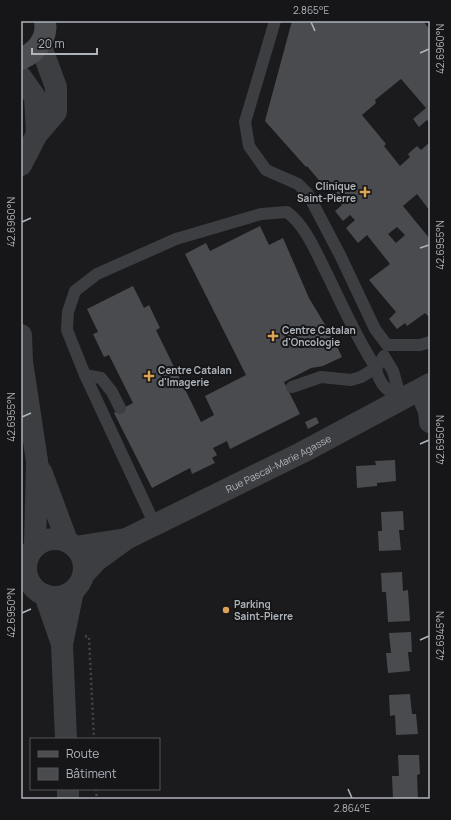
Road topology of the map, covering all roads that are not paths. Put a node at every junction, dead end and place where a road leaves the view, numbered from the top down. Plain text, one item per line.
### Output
1 (275, 21) edge
2 (45, 28) edge
3 (21, 59) edge
4 (21, 77) edge
5 (37, 134) junction
6 (21, 165) edge
7 (21, 335) edge
8 (430, 342) edge
9 (386, 350) junction
10 (376, 368) junction
11 (85, 375) junction
12 (292, 387) dead end
13 (425, 387) edge
14 (401, 399) junction
15 (120, 408) dead end
16 (430, 422) edge
17 (37, 461) junction
18 (155, 525) junction
19 (126, 539) junction
20 (71, 544) junction
21 (35, 547) junction
22 (78, 583) junction
23 (45, 595) junction
24 (62, 644) junction
25 (66, 738) edge

1 - 9 lane
2 - 3 main road
2 - 5 street
4 - 5 street
5 - 6 street
7 - 17 street
8 - 9 lane
9 - 10 lane
9 - 14 lane
10 - 11 lane
10 - 12 lane
10 - 14 lane
11 - 15 lane
11 - 18 lane
13 - 14 street, Rue Pascal-Marie Agasse
13 - 16 street
14 - 18 street, Rue Pascal-Marie Agasse
17 - 20 street
17 - 21 street
18 - 19 street, Rue Pascal-Marie Agasse
19 - 20 street, Rue Pascal-Marie Agasse
19 - 22 street, Rue Pascal-Marie Agasse
20 - 21 street
20 - 22 street
21 - 23 street
22 - 23 street
22 - 24 street
23 - 24 street
24 - 25 street

